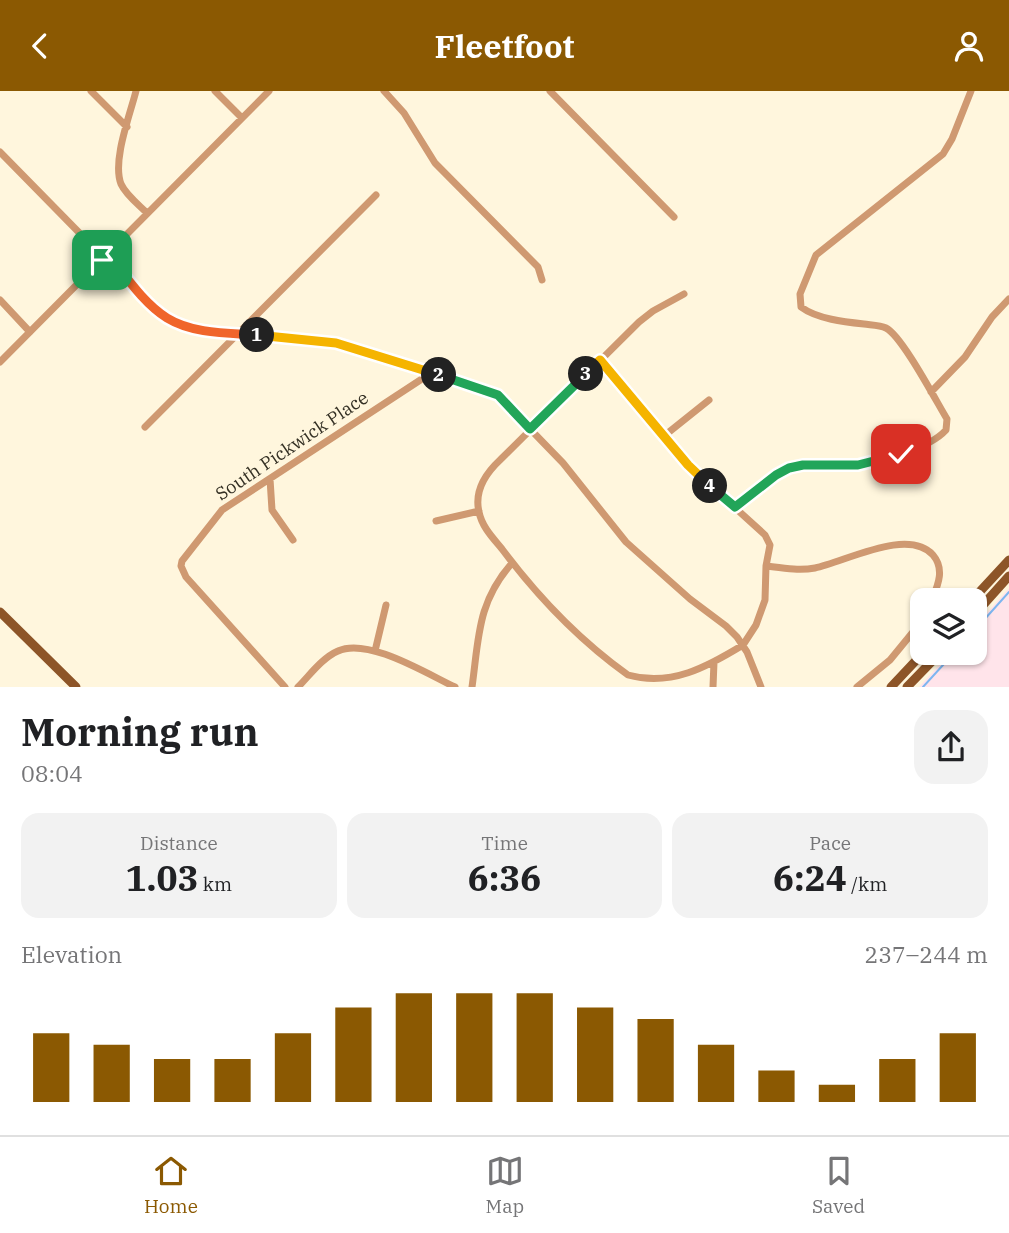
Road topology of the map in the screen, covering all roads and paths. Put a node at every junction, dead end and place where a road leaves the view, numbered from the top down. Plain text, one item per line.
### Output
1 (90, 91) edge
2 (136, 91) edge
3 (215, 91) edge
4 (269, 91) edge
5 (384, 91) edge
6 (550, 91) edge
7 (971, 91) edge
8 (242, 118) junction
9 (127, 127) junction
10 (0, 152) edge
11 (376, 195) dead end
12 (147, 213) junction
13 (674, 217) dead end
14 (106, 256) junction
15 (542, 280) dead end
16 (684, 294) dead end
17 (1009, 299) edge
18 (0, 300) edge
19 (30, 332) junction
20 (240, 334) junction
21 (600, 360) junction
22 (0, 362) edge
23 (431, 373) junction
24 (931, 392) junction
25 (709, 400) dead end
26 (145, 427) dead end
27 (530, 429) junction
28 (664, 436) junction
29 (270, 479) junction
30 (735, 507) junction
31 (479, 511) junction
32 (436, 521) dead end
33 (293, 540) dead end
34 (1009, 560) edge
35 (512, 563) junction
36 (766, 566) junction
37 (1009, 576) edge
38 (936, 588) edge
39 (983, 588) edge
40 (987, 601) edge
41 (386, 605) dead end
42 (0, 612) edge
43 (910, 636) edge
44 (743, 645) junction
45 (375, 651) junction
46 (714, 662) junction
47 (912, 665) edge
48 (928, 665) edge
49 (646, 685) edge
50 (76, 687) edge
51 (285, 687) edge
52 (298, 687) edge
53 (455, 687) edge
54 (472, 687) edge
55 (713, 687) edge
56 (761, 687) edge
57 (857, 687) edge
58 (891, 687) edge
59 (908, 687) edge

1 - 9 street
2 - 9 street
3 - 8 street
4 - 8 street
5 - 15 street
6 - 13 street
7 - 24 street
8 - 12 street
9 - 12 street
10 - 14 street
11 - 20 street
12 - 14 street
14 - 19 street
14 - 20 street
16 - 21 street
17 - 24 street
18 - 19 street
19 - 22 street
20 - 23 street
20 - 26 street
21 - 27 street
21 - 28 street
23 - 27 street
23 - 29 street, South Pickwick Place
24 - 30 street
25 - 28 street
27 - 31 street
27 - 44 street
28 - 30 street
29 - 33 street
29 - 51 street, South Pickwick Place
30 - 36 street
31 - 32 street
31 - 35 street
34 - 39 main road
35 - 49 street
35 - 54 street
36 - 38 street
36 - 44 street
37 - 40 main road
41 - 45 street
42 - 50 main road
43 - 57 street
44 - 46 street
44 - 56 street
45 - 52 street
45 - 53 street
46 - 49 street
46 - 55 street
47 - 58 main road
48 - 59 main road

